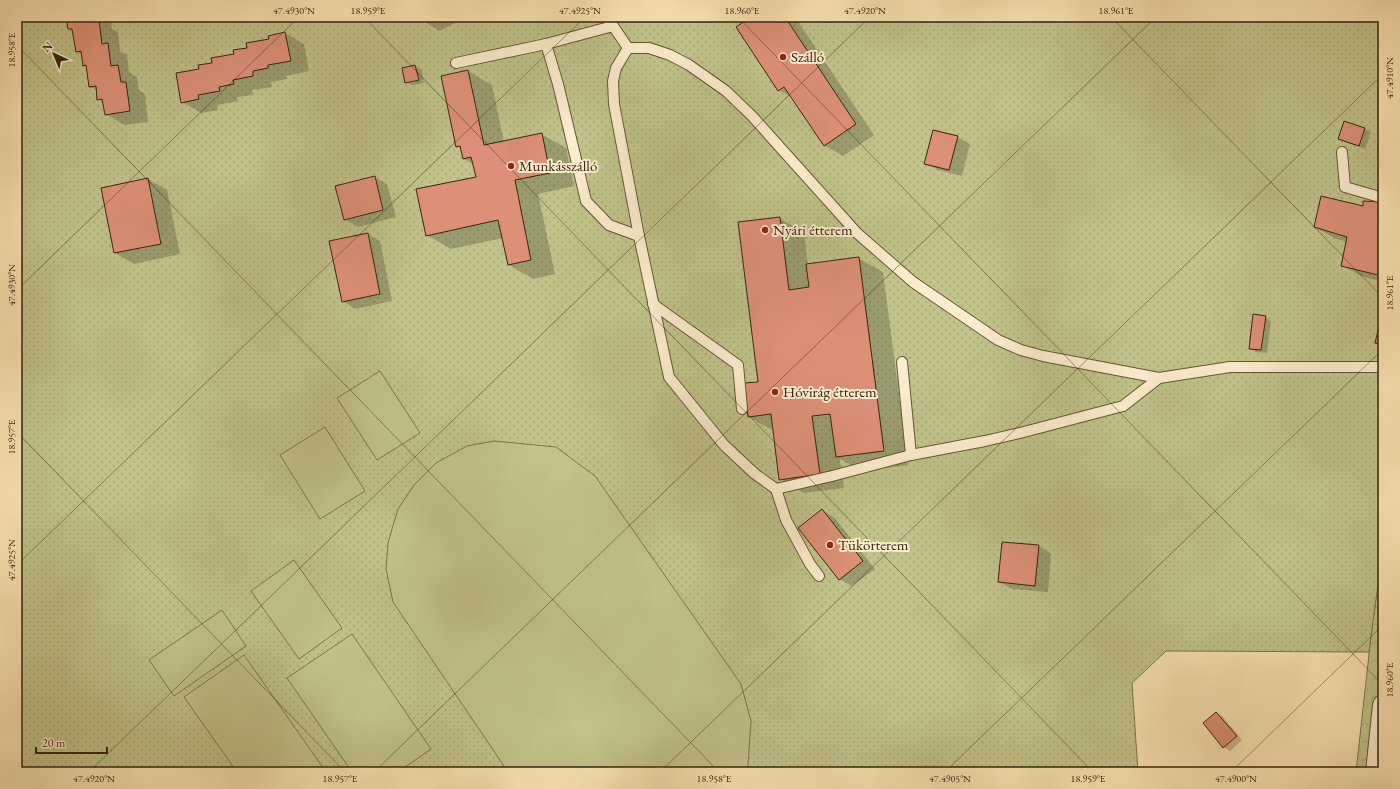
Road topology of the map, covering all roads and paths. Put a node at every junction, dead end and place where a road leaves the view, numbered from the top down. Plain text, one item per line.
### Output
1 (607, 17) edge
2 (613, 26) junction
3 (546, 44) junction
4 (628, 48) junction
5 (456, 63) dead end
6 (1342, 152) dead end
7 (1383, 198) edge
8 (639, 236) junction
9 (653, 304) junction
10 (902, 362) dead end
11 (1383, 367) edge
12 (1159, 378) junction
13 (742, 409) dead end
14 (911, 455) junction
15 (776, 489) junction
16 (819, 576) dead end
17 (1383, 705) edge
18 (1376, 772) edge

1 - 2 lane
2 - 3 lane
2 - 4 lane
3 - 5 lane
3 - 8 lane
4 - 8 lane
4 - 12 lane
6 - 7 lane
8 - 9 lane
9 - 13 lane
9 - 15 lane
10 - 14 lane
11 - 12 lane
12 - 14 lane
14 - 15 lane
15 - 16 lane
17 - 18 street

